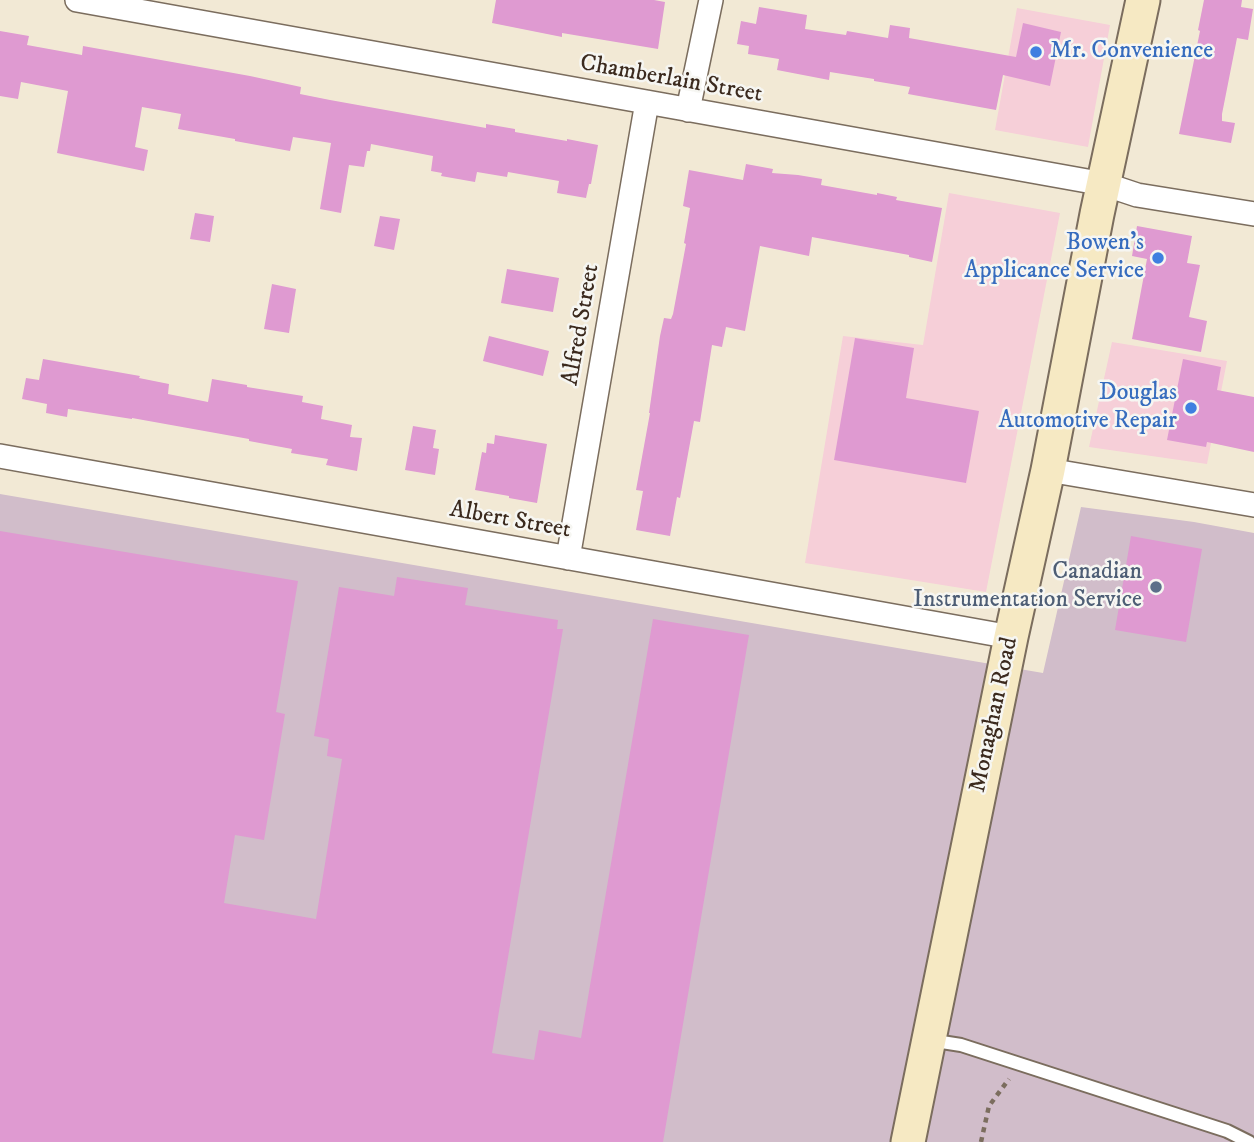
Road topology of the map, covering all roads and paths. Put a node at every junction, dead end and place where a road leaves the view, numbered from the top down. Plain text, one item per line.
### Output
1 (77, 0) edge
2 (711, 0) edge
3 (1143, 0) edge
4 (647, 102) junction
5 (688, 110) junction
6 (1104, 184) junction
7 (1254, 214) edge
8 (0, 456) edge
9 (1048, 470) junction
10 (1254, 505) edge
11 (568, 558) junction
12 (1011, 637) junction
13 (929, 1040) junction
14 (1020, 1064) junction
15 (908, 1142) edge
16 (981, 1142) edge
17 (1249, 1142) edge

1 - 4 street, Chamberlain Street
2 - 5 street
3 - 6 main road, Monaghan Road
4 - 5 street, Chamberlain Street
4 - 11 street, Alfred Street
5 - 6 street, Chamberlain Street
6 - 7 street, Chamberlain Street
6 - 9 main road, Monaghan Road
8 - 11 street, Albert Street
9 - 10 street
9 - 12 main road, Monaghan Road
11 - 12 street, Albert Street
12 - 13 main road, Monaghan Road
13 - 14 lane
13 - 15 main road, Monaghan Road
14 - 16 path
14 - 17 lane

